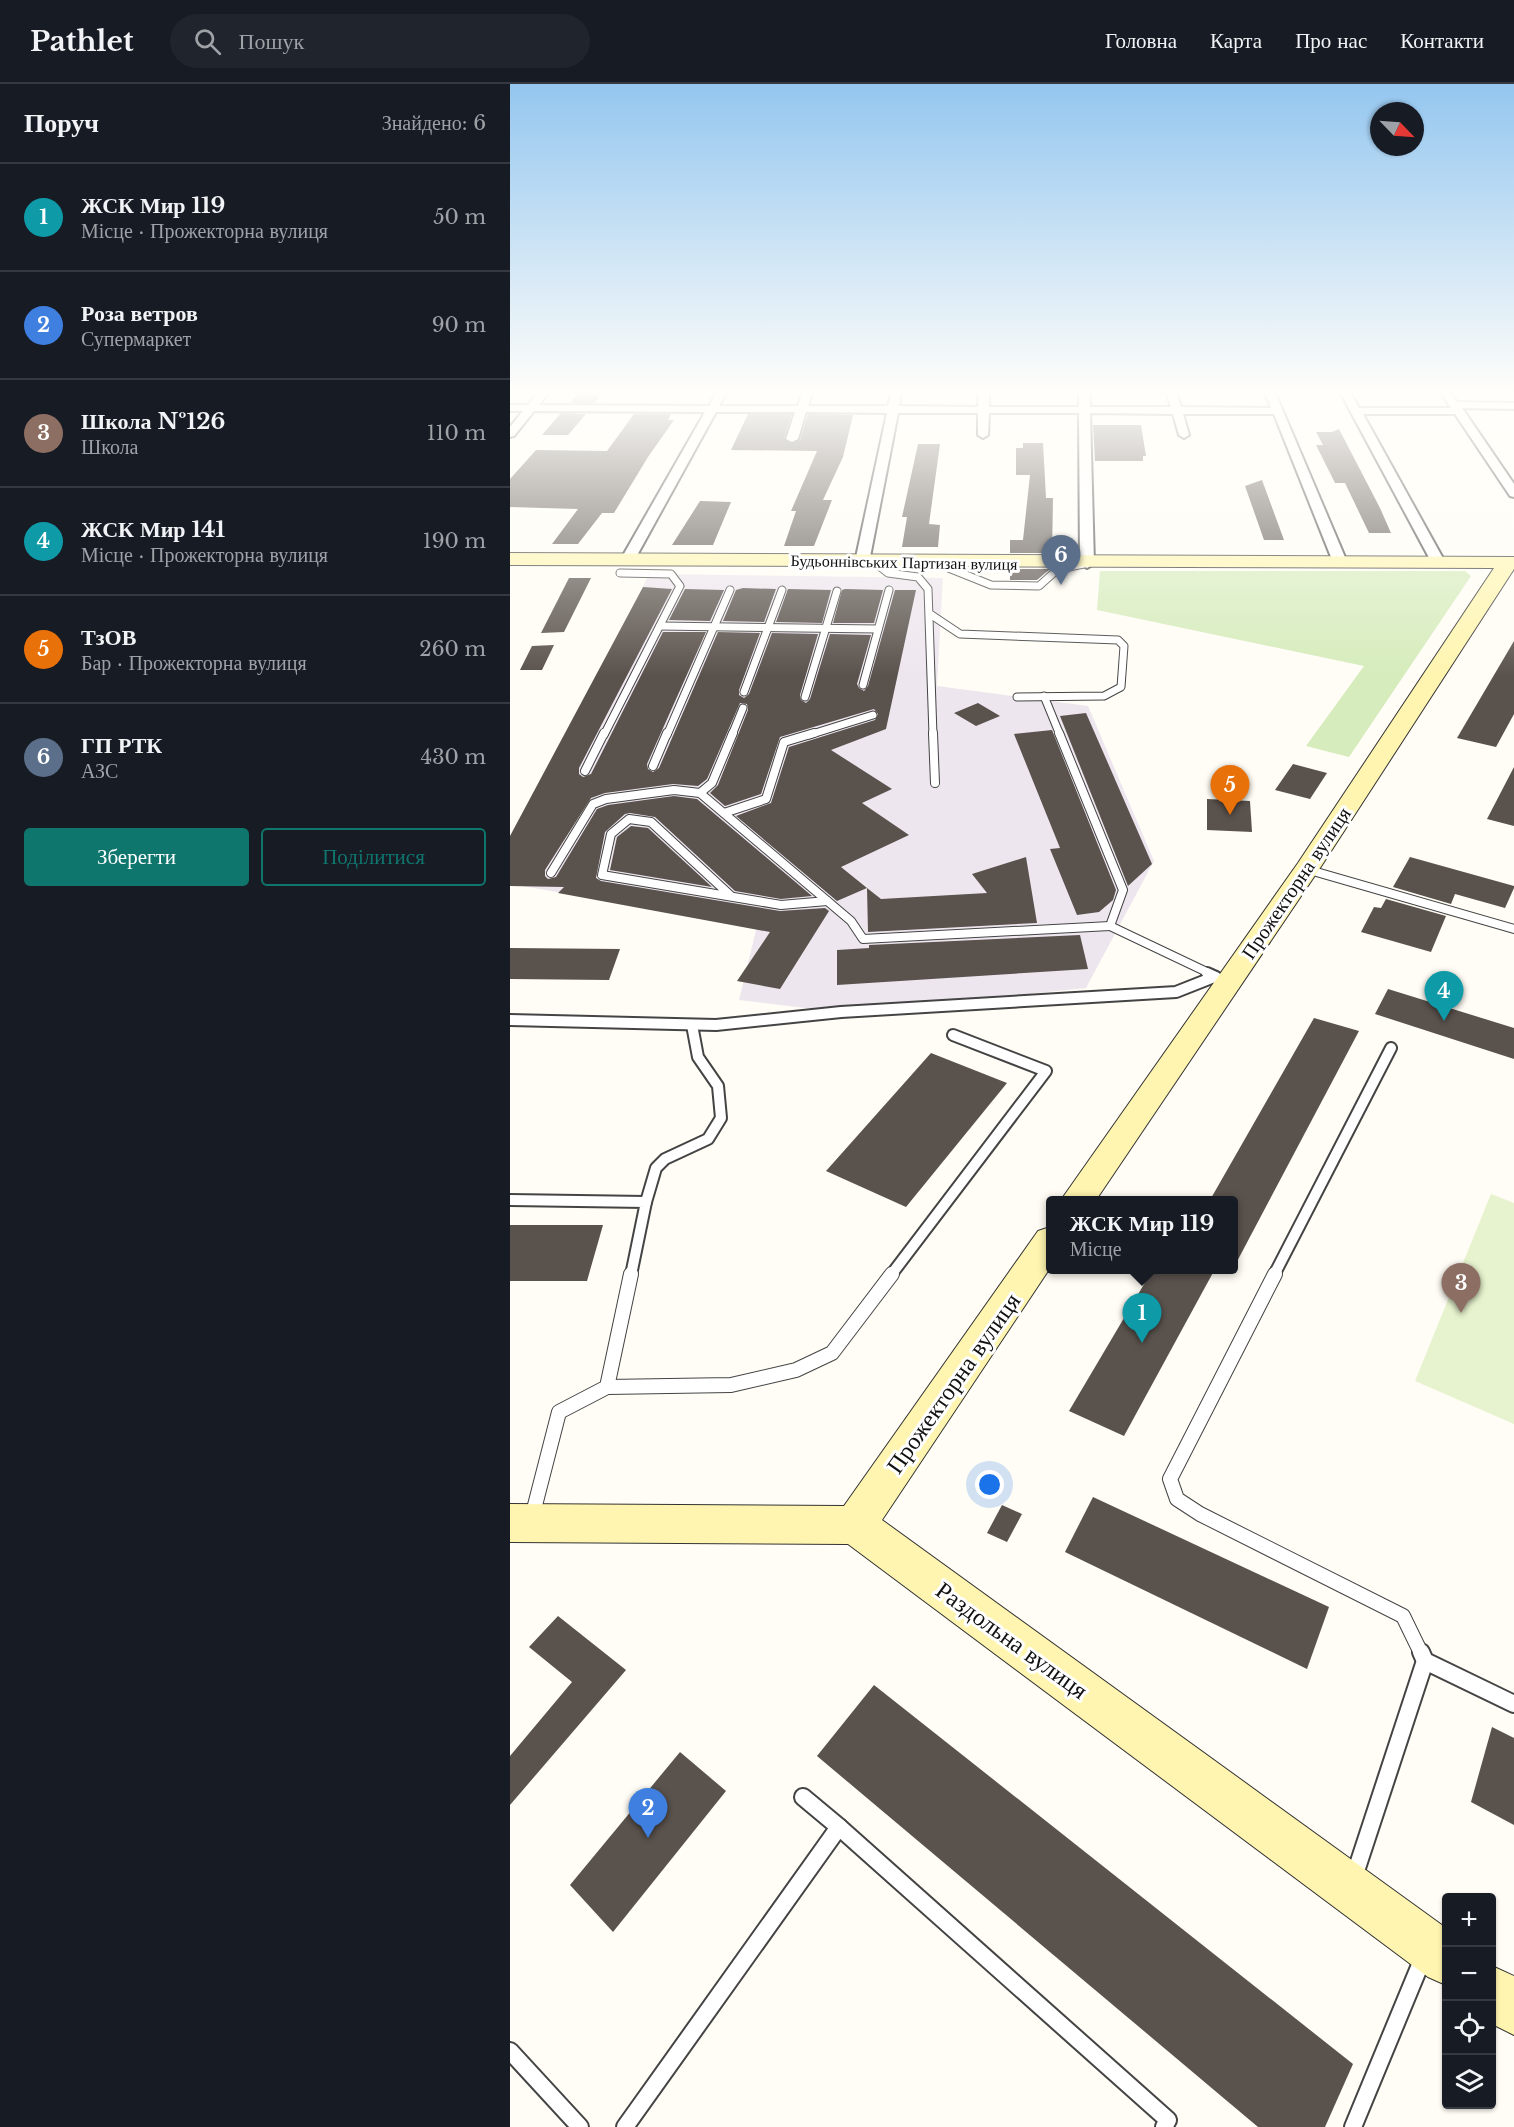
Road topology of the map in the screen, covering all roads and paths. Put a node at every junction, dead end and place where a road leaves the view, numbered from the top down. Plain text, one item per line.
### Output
1 (670, 485) edge
2 (881, 485) edge
3 (1086, 485) edge
4 (1309, 485) edge
5 (1396, 485) edge
6 (510, 559) edge
7 (868, 562) junction
8 (1340, 562) junction
9 (1438, 562) junction
10 (1511, 563) edge
11 (1087, 564) junction
12 (624, 566) junction
13 (730, 590) dead end
14 (782, 590) dead end
15 (889, 590) dead end
16 (837, 591) dead end
17 (930, 614) junction
18 (660, 626) junction
19 (714, 627) junction
20 (768, 628) junction
21 (826, 628) junction
22 (878, 629) junction
23 (863, 685) dead end
24 (744, 692) dead end
25 (1044, 696) junction
26 (805, 697) dead end
27 (1017, 697) dead end
28 (743, 708) dead end
29 (873, 715) dead end
30 (653, 766) dead end
31 (585, 771) dead end
32 (935, 783) dead end
33 (700, 793) junction
34 (724, 813) junction
35 (1306, 869) junction
36 (551, 873) dead end
37 (731, 896) junction
38 (827, 901) junction
39 (1110, 926) junction
40 (1514, 928) edge
41 (1222, 978) junction
42 (510, 1020) edge
43 (692, 1025) junction
44 (953, 1035) dead end
45 (1391, 1048) dead end
46 (1081, 1196) edge
47 (510, 1200) edge
48 (646, 1202) junction
49 (1046, 1247) edge
50 (607, 1387) junction
51 (520, 1523) edge
52 (855, 1525) junction
53 (1425, 1660) junction
54 (1514, 1704) edge
55 (803, 1797) dead end
56 (839, 1827) junction
57 (1350, 1888) junction
58 (1437, 1952) edge
59 (1496, 1995) edge
60 (1514, 2008) edge
61 (510, 2051) edge
62 (1169, 2125) edge
63 (580, 2127) edge
64 (625, 2127) edge
65 (1353, 2127) edge

1 - 12 street
2 - 7 street
3 - 11 street
4 - 8 street
5 - 9 street
6 - 12 street, Будьоннівських Партизан вулиця
7 - 11 street, Будьоннівських Партизан вулиця
7 - 12 street, Будьоннівських Партизан вулиця
7 - 17 lane
8 - 9 street, Будьоннівських Партизан вулиця
8 - 11 street, Будьоннівських Партизан вулиця
9 - 10 street, Будьоннівських Партизан вулиця
10 - 35 street, Прожекторна вулиця
12 - 18 lane
13 - 19 lane
14 - 20 lane
15 - 22 lane
16 - 21 lane
17 - 25 lane
17 - 32 lane
18 - 19 lane
18 - 31 lane
19 - 20 lane
19 - 30 lane
20 - 21 lane
20 - 24 lane
21 - 22 lane
21 - 26 lane
22 - 23 lane
25 - 27 lane
25 - 39 lane
28 - 33 lane
29 - 34 lane
33 - 34 lane
33 - 36 lane
34 - 38 lane
35 - 40 lane
35 - 41 street, Прожекторна вулиця
37 - 37 lane
37 - 38 lane
38 - 39 lane
39 - 41 lane
41 - 43 lane
41 - 46 street, Прожекторна вулиця
42 - 43 lane
43 - 48 lane
44 - 50 lane
45 - 53 lane
47 - 48 lane
48 - 50 lane
49 - 52 street, Прожекторна вулиця
50 - 51 lane
51 - 52 street
52 - 57 street, Раздольна вулиця
53 - 54 lane
53 - 57 lane
55 - 56 lane
56 - 62 lane
56 - 64 lane
57 - 58 street, Раздольна вулиця
58 - 65 lane
59 - 60 street
61 - 63 lane

